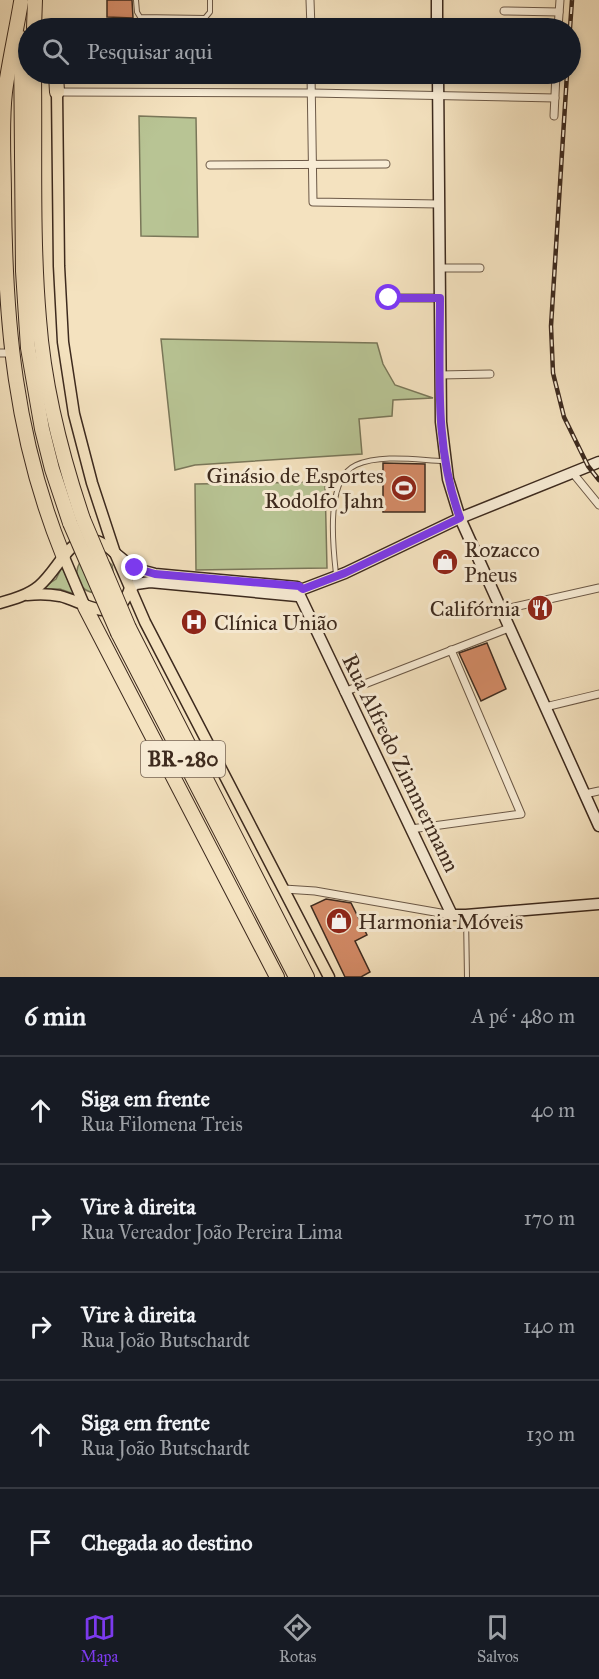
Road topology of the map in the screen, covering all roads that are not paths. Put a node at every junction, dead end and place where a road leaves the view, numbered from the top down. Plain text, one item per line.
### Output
1 (136, 0) edge
2 (210, 0) edge
3 (310, 0) edge
4 (437, 0) edge
5 (560, 0) edge
6 (26, 1) edge
7 (504, 11) dead end
8 (559, 12) junction
9 (22, 18) edge
10 (26, 18) edge
11 (33, 18) edge
12 (310, 18) edge
13 (437, 18) edge
14 (559, 18) edge
15 (18, 38) edge
16 (25, 84) edge
17 (34, 84) edge
18 (57, 84) edge
19 (312, 84) edge
20 (438, 84) edge
21 (556, 84) edge
22 (57, 92) junction
23 (312, 93) junction
24 (438, 95) junction
25 (555, 98) junction
26 (554, 116) dead end
27 (386, 164) dead end
28 (210, 165) dead end
29 (313, 165) junction
30 (439, 204) junction
31 (440, 268) junction
32 (480, 268) dead end
33 (389, 298) dead end
34 (440, 298) junction
35 (6, 353) edge
36 (490, 374) dead end
37 (440, 375) junction
38 (445, 461) junction
39 (599, 462) edge
40 (572, 472) junction
41 (599, 505) edge
42 (460, 518) junction
43 (77, 521) junction
44 (58, 541) junction
45 (115, 553) junction
46 (63, 555) junction
47 (50, 575) junction
48 (336, 578) junction
49 (143, 582) junction
50 (130, 588) junction
51 (599, 588) edge
52 (299, 592) junction
53 (25, 595) junction
54 (0, 603) edge
55 (138, 608) junction
56 (501, 610) junction
57 (88, 612) junction
58 (509, 628) junction
59 (124, 630) junction
60 (451, 650) junction
61 (344, 692) junction
62 (599, 694) edge
63 (545, 707) junction
64 (599, 790) edge
65 (585, 794) junction
66 (599, 826) edge
67 (411, 829) junction
68 (284, 890) junction
69 (599, 904) edge
70 (452, 915) junction
71 (466, 915) junction
72 (278, 977) edge
73 (296, 977) edge
74 (307, 977) edge
75 (328, 977) edge
76 (468, 977) edge

1 - 2 lane
3 - 12 street
4 - 13 main road
5 - 8 street
6 - 9 highway
6 - 10 highway, BR-280
6 - 11 highway
7 - 8 street
8 - 14 street
15 - 35 highway
16 - 43 highway, BR-280
17 - 43 highway, BR-280
18 - 22 highway
19 - 23 street
20 - 24 main road
21 - 25 street
22 - 23 street
22 - 45 main road
23 - 24 street
23 - 29 street
24 - 25 street
24 - 30 main road
25 - 26 street
27 - 29 street
28 - 29 street
29 - 30 street
30 - 31 main road
31 - 32 street
31 - 34 main road
33 - 34 street
34 - 37 main road
35 - 44 highway
36 - 37 street
37 - 38 main road
38 - 42 main road
38 - 48 lane
39 - 40 main road
40 - 41 street
40 - 42 main road
42 - 48 main road
42 - 56 main road
43 - 59 highway, BR-280, bridge
44 - 46 highway
44 - 47 main road
45 - 46 main road
45 - 50 main road
45 - 52 main road
46 - 47 main road
46 - 57 main road
47 - 53 main road
48 - 52 main road
49 - 50 main road
49 - 52 main road
49 - 55 main road
50 - 55 main road
50 - 57 main road
51 - 56 street
52 - 61 main road, Rua Alfredo Zimmermann
53 - 54 main road
53 - 57 main road
55 - 68 main road
56 - 58 main road
57 - 72 highway
58 - 60 street
58 - 63 main road
59 - 73 highway, BR-280
59 - 74 highway, BR-280
60 - 61 street
60 - 67 street
61 - 67 main road, Rua Alfredo Zimmermann
62 - 63 street
63 - 65 main road
64 - 65 street
65 - 66 main road
67 - 70 main road, Rua Alfredo Zimmermann
68 - 70 street
68 - 75 main road
69 - 71 main road
70 - 71 main road
71 - 76 lane

